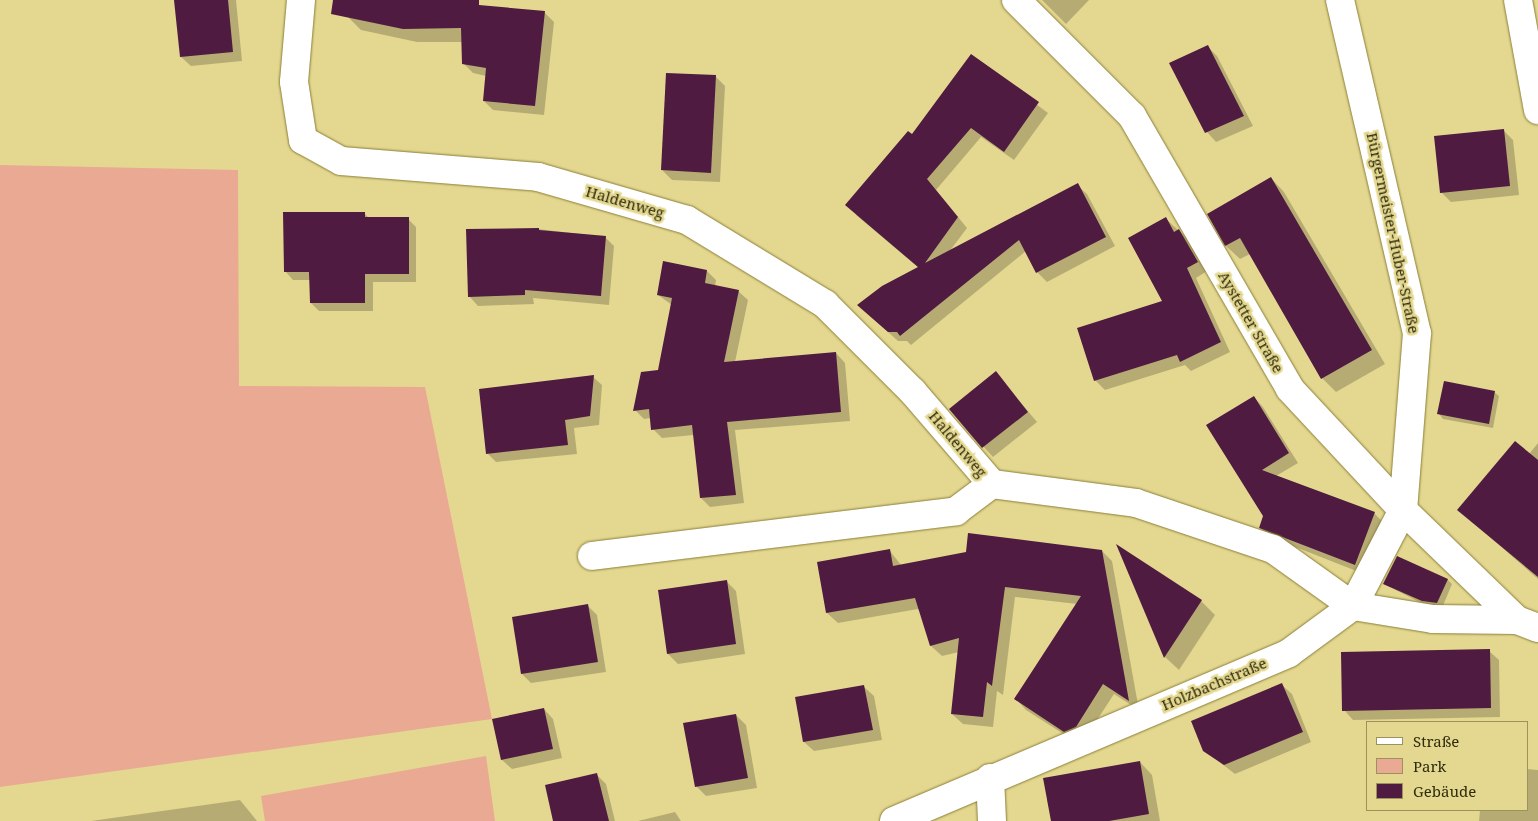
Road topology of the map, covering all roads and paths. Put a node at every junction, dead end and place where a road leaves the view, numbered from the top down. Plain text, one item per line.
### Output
1 (301, 0) edge
2 (1016, 0) edge
3 (1340, 0) edge
4 (1518, 0) edge
5 (1538, 110) edge
6 (992, 484) junction
7 (1403, 510) junction
8 (592, 556) dead end
9 (1353, 606) junction
10 (1527, 624) edge
11 (990, 778) junction
12 (894, 821) edge
13 (992, 821) edge

1 - 6 street, Haldenweg
2 - 7 street, Aystetter Straße
3 - 7 street, Bürgermeister-Huber-Straße
4 - 5 street
6 - 8 street, Haldenweg
6 - 9 street, Haldenweg
7 - 9 street, Bürgermeister-Huber-Straße
7 - 10 street, Aystetter Straße
9 - 10 street
9 - 11 street, Holzbachstraße
11 - 12 street, Holzbachstraße
11 - 13 street

